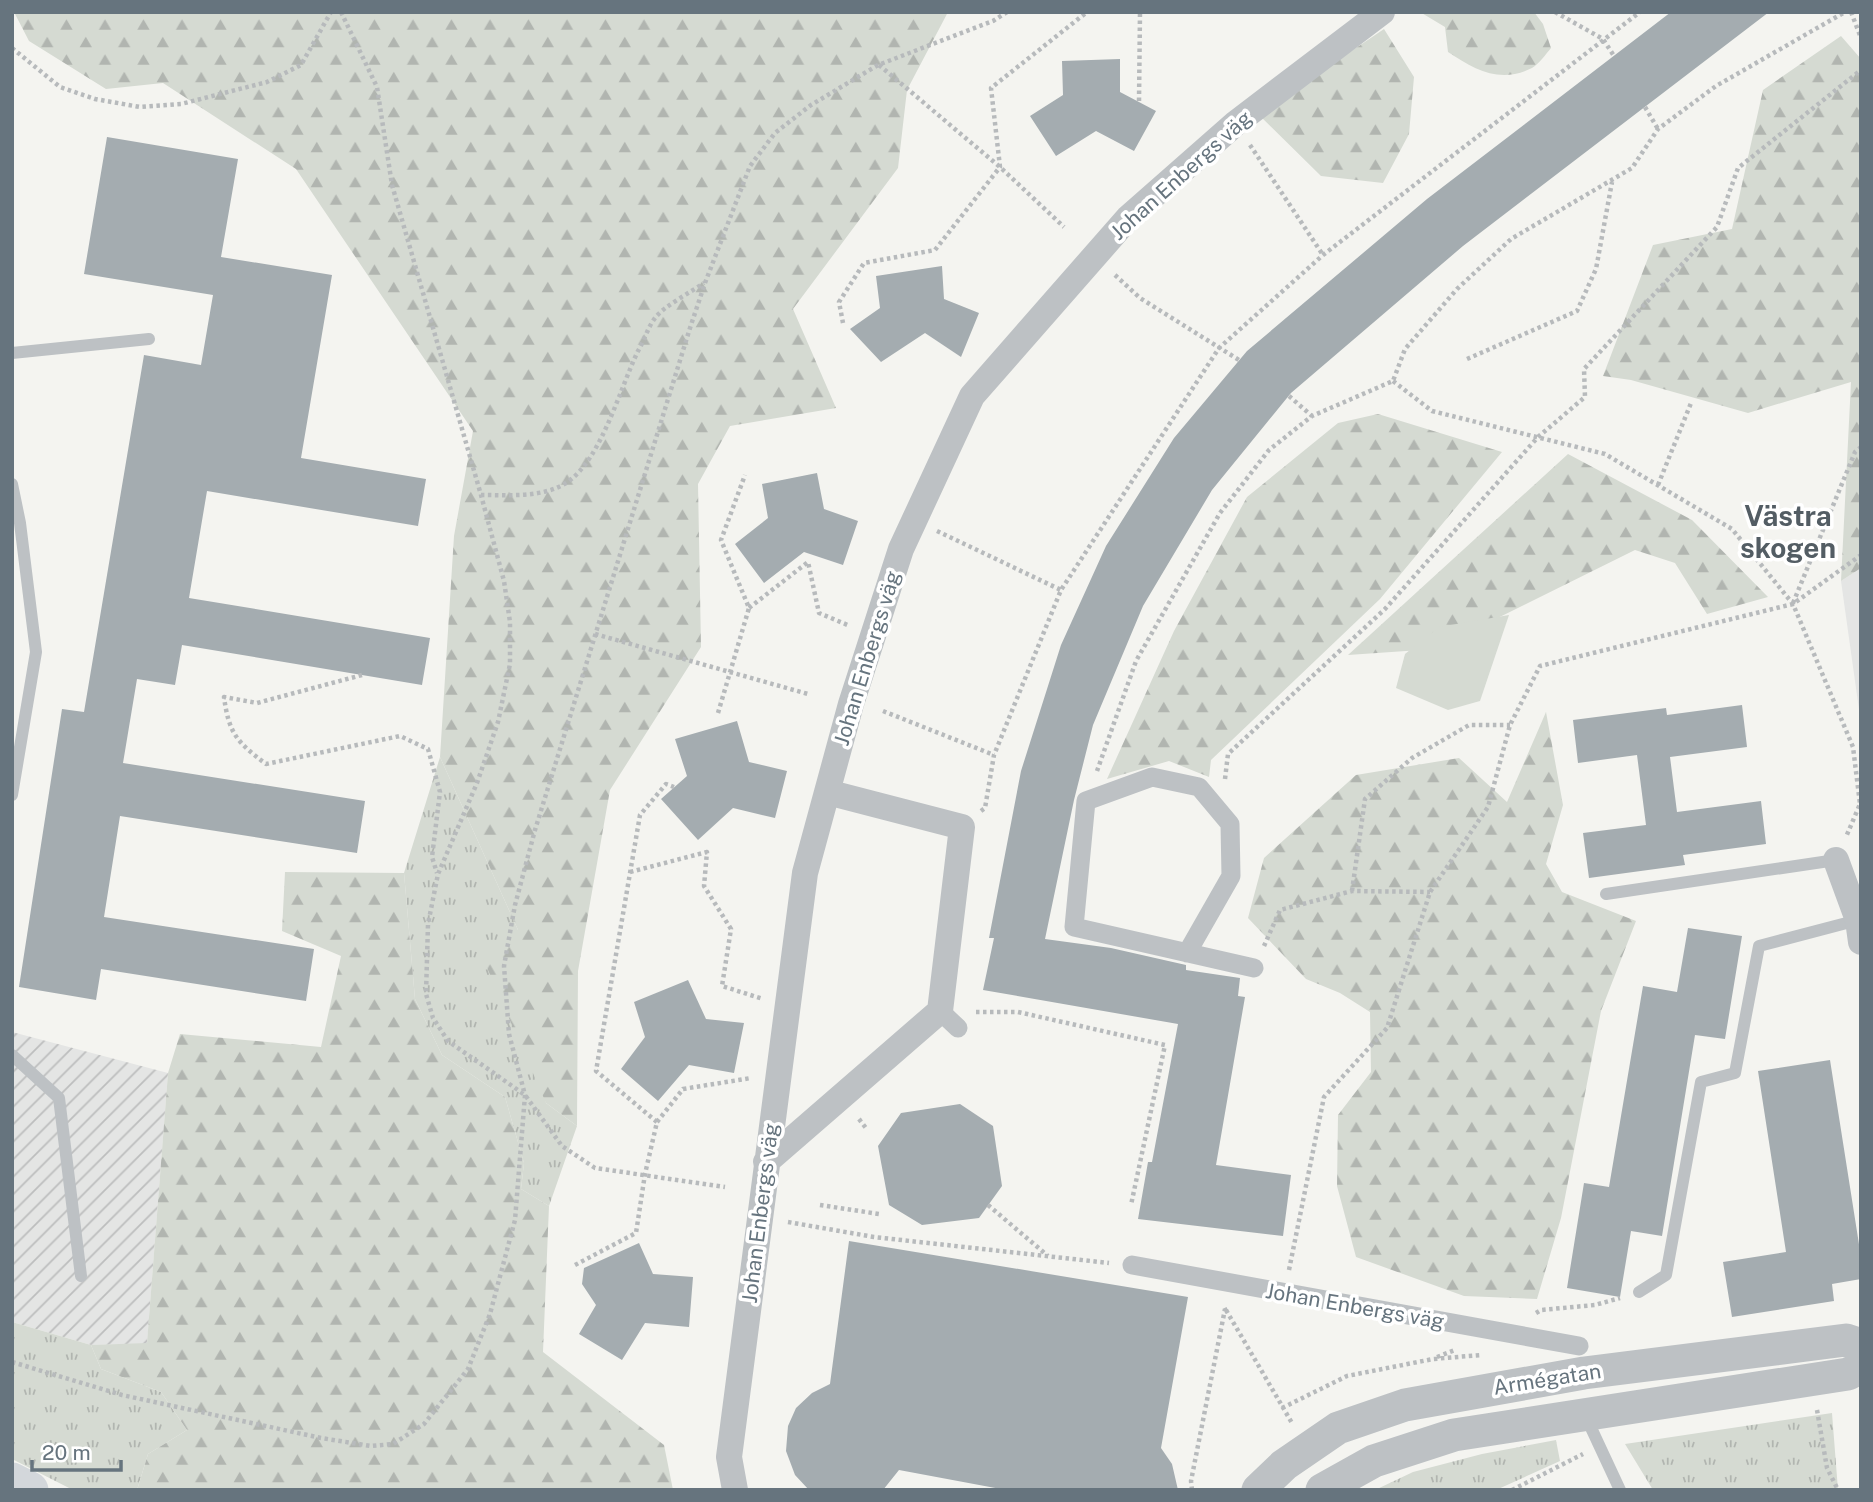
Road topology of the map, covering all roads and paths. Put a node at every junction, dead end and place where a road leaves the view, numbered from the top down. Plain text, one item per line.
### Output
1 (331, 12) edge
2 (341, 12) edge
3 (1007, 12) edge
4 (1087, 12) edge
5 (1140, 12) edge
6 (1382, 12) edge
7 (1555, 12) edge
8 (1640, 12) edge
9 (1845, 12) edge
10 (1851, 12) edge
11 (1861, 38) edge
12 (1603, 40) junction
13 (12, 48) edge
14 (1614, 57) dead end
15 (878, 65) junction
16 (1861, 71) edge
17 (1139, 101) dead end
18 (1645, 107) dead end
19 (1236, 123) junction
20 (1658, 129) junction
21 (1000, 167) junction
22 (1612, 181) junction
23 (1065, 227) dead end
24 (1323, 255) junction
25 (1112, 272) dead end
26 (705, 283) junction
27 (843, 323) dead end
28 (149, 339) dead end
29 (1219, 348) junction
30 (12, 353) edge
31 (1467, 359) dead end
32 (1239, 360) dead end
33 (1393, 380) junction
34 (1289, 396) dead end
35 (1690, 402) dead end
36 (1312, 416) junction
37 (1538, 437) junction
38 (1861, 447) edge
39 (745, 475) dead end
40 (12, 484) edge
41 (1658, 485) junction
42 (481, 495) junction
43 (914, 521) junction
44 (1861, 555) edge
45 (1061, 590) junction
46 (1793, 604) junction
47 (749, 608) junction
48 (596, 634) junction
49 (872, 635) junction
50 (730, 673) junction
51 (362, 675) dead end
52 (808, 694) dead end
53 (883, 710) dead end
54 (718, 713) dead end
55 (1510, 725) junction
56 (994, 755) junction
57 (1858, 767) edge
58 (674, 787) dead end
59 (827, 792) junction
60 (12, 795) edge
61 (1086, 801) junction
62 (1221, 813) junction
63 (962, 827) junction
64 (1836, 860) junction
65 (630, 872) junction
66 (438, 874) junction
67 (1352, 891) junction
68 (1430, 892) junction
69 (1606, 894) dead end
70 (1859, 931) edge
71 (1187, 953) junction
72 (1254, 968) joint
73 (787, 1007) junction
74 (949, 1020) junction
75 (12, 1055) edge
76 (746, 1079) dead end
77 (526, 1095) junction
78 (657, 1122) junction
79 (766, 1162) junction
80 (645, 1174) junction
81 (725, 1187) dead end
82 (820, 1205) dead end
83 (988, 1205) dead end
84 (1131, 1205) dead end
85 (879, 1214) dead end
86 (760, 1217) junction
87 (1048, 1256) junction
88 (575, 1265) dead end
89 (1132, 1265) joint
90 (81, 1276) dead end
91 (1210, 1279) junction
92 (1639, 1292) dead end
93 (1284, 1293) junction
94 (1225, 1309) junction
95 (1861, 1345) edge
96 (1579, 1346) dead end
97 (12, 1362) edge
98 (1861, 1367) edge
99 (1584, 1414) junction
100 (1296, 1430) dead end
101 (12, 1481) edge
102 (30, 1490) edge
103 (735, 1490) edge
104 (1192, 1490) edge
105 (1258, 1490) edge
106 (1322, 1490) edge
107 (1620, 1490) edge

1 - 13 path
2 - 42 path
3 - 15 path
4 - 21 path
5 - 17 path
6 - 19 street, Johan Enbergs väg
7 - 12 path
8 - 12 path
9 - 20 path
10 - 11 path
12 - 14 path
12 - 24 path
15 - 21 path
15 - 26 path
16 - 37 path
18 - 20 path
19 - 24 path
19 - 43 street, Johan Enbergs väg
20 - 22 path
21 - 23 path
21 - 27 path
22 - 31 path
22 - 33 path
24 - 29 path
25 - 29 path
26 - 42 path
26 - 48 path
28 - 30 lane
29 - 32 path
29 - 45 path
33 - 36 path
33 - 37 path
34 - 36 path
35 - 41 path
36 - 61 path
37 - 41 path
37 - 62 path
38 - 46 path
39 - 47 path
40 - 60 lane
41 - 46 path
42 - 66 path
43 - 45 path
43 - 49 street, Johan Enbergs väg
44 - 46 path
45 - 56 path
46 - 55 path
46 - 57 path
47 - 49 path
47 - 50 path
48 - 50 path
48 - 77 path
49 - 59 street, Johan Enbergs väg
50 - 52 path
50 - 54 path
51 - 66 path
53 - 56 path
55 - 67 path
55 - 68 path
56 - 63 path
57 - 64 path
58 - 65 path
59 - 63 street
59 - 73 street, Johan Enbergs väg
61 - 62 street
61 - 71 street
62 - 71 street
63 - 74 street
64 - 69 lane
64 - 70 street
65 - 73 path
65 - 78 path
66 - 77 path
67 - 68 path
67 - 72 path
68 - 93 path
70 - 92 lane
71 - 72 street
73 - 79 street, Johan Enbergs väg
74 - 79 street
74 - 84 path
75 - 90 lane
76 - 78 path
77 - 80 path
77 - 97 path
78 - 80 path
79 - 86 street, Johan Enbergs väg
80 - 81 path
80 - 88 path
82 - 85 path
83 - 87 path
86 - 87 path
86 - 103 street, Johan Enbergs väg
87 - 89 path
89 - 91 street, Johan Enbergs väg
91 - 93 street, Johan Enbergs väg
91 - 94 path
93 - 96 street, Johan Enbergs väg
94 - 100 path
94 - 104 path
95 - 105 street, Armégatan
98 - 99 street, Armégatan
99 - 106 street, Armégatan
99 - 107 lane
101 - 102 main road

